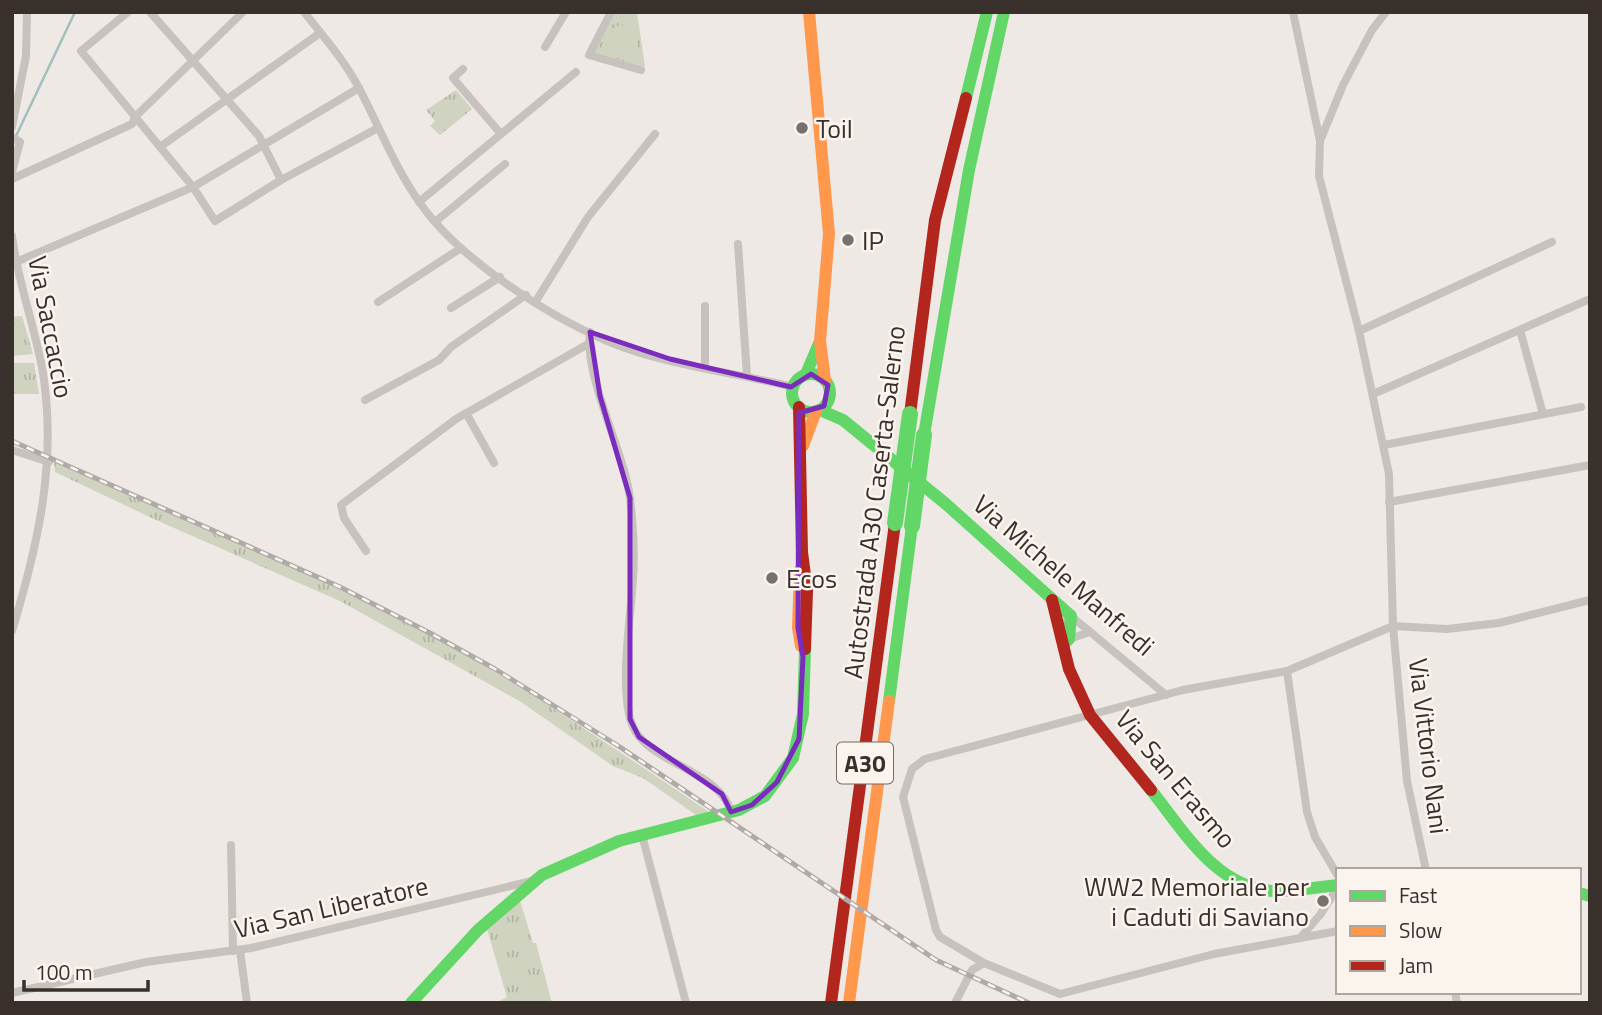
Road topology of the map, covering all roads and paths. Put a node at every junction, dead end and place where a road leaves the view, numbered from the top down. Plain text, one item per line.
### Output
1 (27, 12) edge
2 (128, 12) edge
3 (150, 12) edge
4 (243, 12) edge
5 (304, 12) edge
6 (566, 12) edge
7 (611, 12) edge
8 (809, 12) edge
9 (987, 12) edge
10 (1004, 12) edge
11 (1293, 12) edge
12 (1386, 12) edge
13 (320, 33) junction
14 (545, 47) dead end
15 (192, 60) junction
16 (463, 69) dead end
17 (641, 70) dead end
18 (576, 72) dead end
19 (359, 88) junction
20 (225, 99) junction
21 (135, 116) junction
22 (12, 127) edge
23 (378, 128) junction
24 (501, 134) junction
25 (655, 135) dead end
26 (12, 137) edge
27 (1320, 141) junction
28 (160, 147) junction
29 (265, 148) junction
30 (505, 164) dead end
31 (12, 172) edge
32 (12, 179) edge
33 (281, 180) junction
34 (193, 187) junction
35 (419, 202) junction
36 (435, 222) junction
37 (12, 236) edge
38 (1552, 242) dead end
39 (738, 244) dead end
40 (461, 248) junction
41 (16, 262) junction
42 (500, 277) junction
43 (526, 295) junction
44 (1590, 299) edge
45 (536, 301) junction
46 (378, 302) dead end
47 (705, 306) dead end
48 (451, 308) dead end
49 (1520, 330) junction
50 (1359, 331) junction
51 (590, 332) junction
52 (820, 341) junction
53 (590, 343) junction
54 (705, 367) junction
55 (806, 374) junction
56 (747, 376) junction
57 (825, 380) junction
58 (793, 387) junction
59 (1373, 394) junction
60 (830, 396) junction
61 (365, 400) dead end
62 (799, 407) junction
63 (1581, 407) dead end
64 (818, 410) junction
65 (466, 413) junction
66 (1543, 414) junction
67 (843, 420) junction
68 (1384, 446) junction
69 (12, 450) edge
70 (800, 457) junction
71 (49, 461) junction
72 (494, 463) dead end
73 (1590, 465) edge
74 (1389, 502) junction
75 (366, 551) dead end
76 (1052, 600) joint
77 (1590, 600) edge
78 (1393, 626) junction
79 (12, 631) edge
80 (1065, 632) junction
81 (1090, 632) junction
82 (1287, 671) junction
83 (1166, 695) junction
84 (1090, 715) junction
85 (735, 811) junction
86 (642, 835) junction
87 (232, 845) dead end
88 (1426, 868) edge
89 (1336, 873) edge
90 (535, 881) junction
91 (1336, 886) edge
92 (1336, 889) edge
93 (1336, 931) edge
94 (1300, 938) junction
95 (236, 951) junction
96 (984, 963) junction
97 (12, 993) edge
98 (247, 1003) edge
99 (411, 1003) edge
100 (685, 1003) edge
101 (831, 1003) edge
102 (849, 1003) edge
103 (955, 1003) edge

1 - 22 street
2 - 21 street
3 - 15 street
4 - 15 street
5 - 13 street
6 - 14 street
7 - 17 street
8 - 52 main road
9 - 101 main road, Autostrada A30 Caserta-Salerno / A30, bridge
10 - 102 main road, Autostrada A30 Caserta-Salerno / A30, bridge
11 - 27 street
12 - 27 street
13 - 19 street
13 - 20 street
15 - 20 street
15 - 21 street
16 - 24 street
18 - 24 street
19 - 23 street
19 - 29 street
20 - 28 street
20 - 29 street
21 - 28 street
21 - 32 street
23 - 33 street
23 - 35 street
24 - 35 street
25 - 45 street
26 - 31 street
27 - 50 street, Via Vittorio Nani
28 - 34 street
29 - 33 street
29 - 34 street
30 - 36 street
33 - 34 street
34 - 41 street
35 - 36 street
36 - 40 street
37 - 41 street, Via Saccaccio
38 - 50 street
39 - 56 street
40 - 42 street
40 - 46 street
41 - 71 street, Via Saccaccio
42 - 43 street
42 - 48 street
43 - 45 street
43 - 61 street
44 - 49 street
45 - 51 street
47 - 54 street
49 - 59 street
49 - 66 street
50 - 59 street, Via Vittorio Nani
51 - 53 street
51 - 54 street
52 - 55 main road
52 - 57 main road
53 - 65 street
53 - 85 street
54 - 56 street
55 - 57 main road
55 - 58 main road
56 - 58 street
57 - 60 main road
58 - 62 main road
59 - 68 street, Via Vittorio Nani
60 - 64 main road
60 - 67 main road
62 - 64 main road
62 - 70 main road
63 - 66 street
64 - 67 main road
64 - 70 main road
65 - 72 street
65 - 75 street
66 - 68 street
67 - 76 main road, Via Michele Manfredi
68 - 74 street, Via Vittorio Nani
69 - 71 street
70 - 85 main road
71 - 79 street, Via Saccaccio
73 - 74 street
74 - 78 street, Via Vittorio Nani
76 - 80 main road, Via San Erasmo
77 - 78 street
78 - 82 street
78 - 88 street, Via Vittorio Nani
80 - 81 street
80 - 81 street, Via Michele Manfredi
80 - 84 main road, Via San Erasmo
81 - 83 street, Via Michele Manfredi
82 - 83 street
82 - 89 street
83 - 84 street
84 - 91 main road, Via San Erasmo
84 - 96 street
85 - 86 main road
86 - 90 main road
86 - 100 street
87 - 95 street
90 - 95 street, Via San Liberatore
90 - 99 main road
92 - 94 street
93 - 94 street
94 - 96 street
95 - 97 street, Via San Liberatore
95 - 98 street
96 - 103 street

